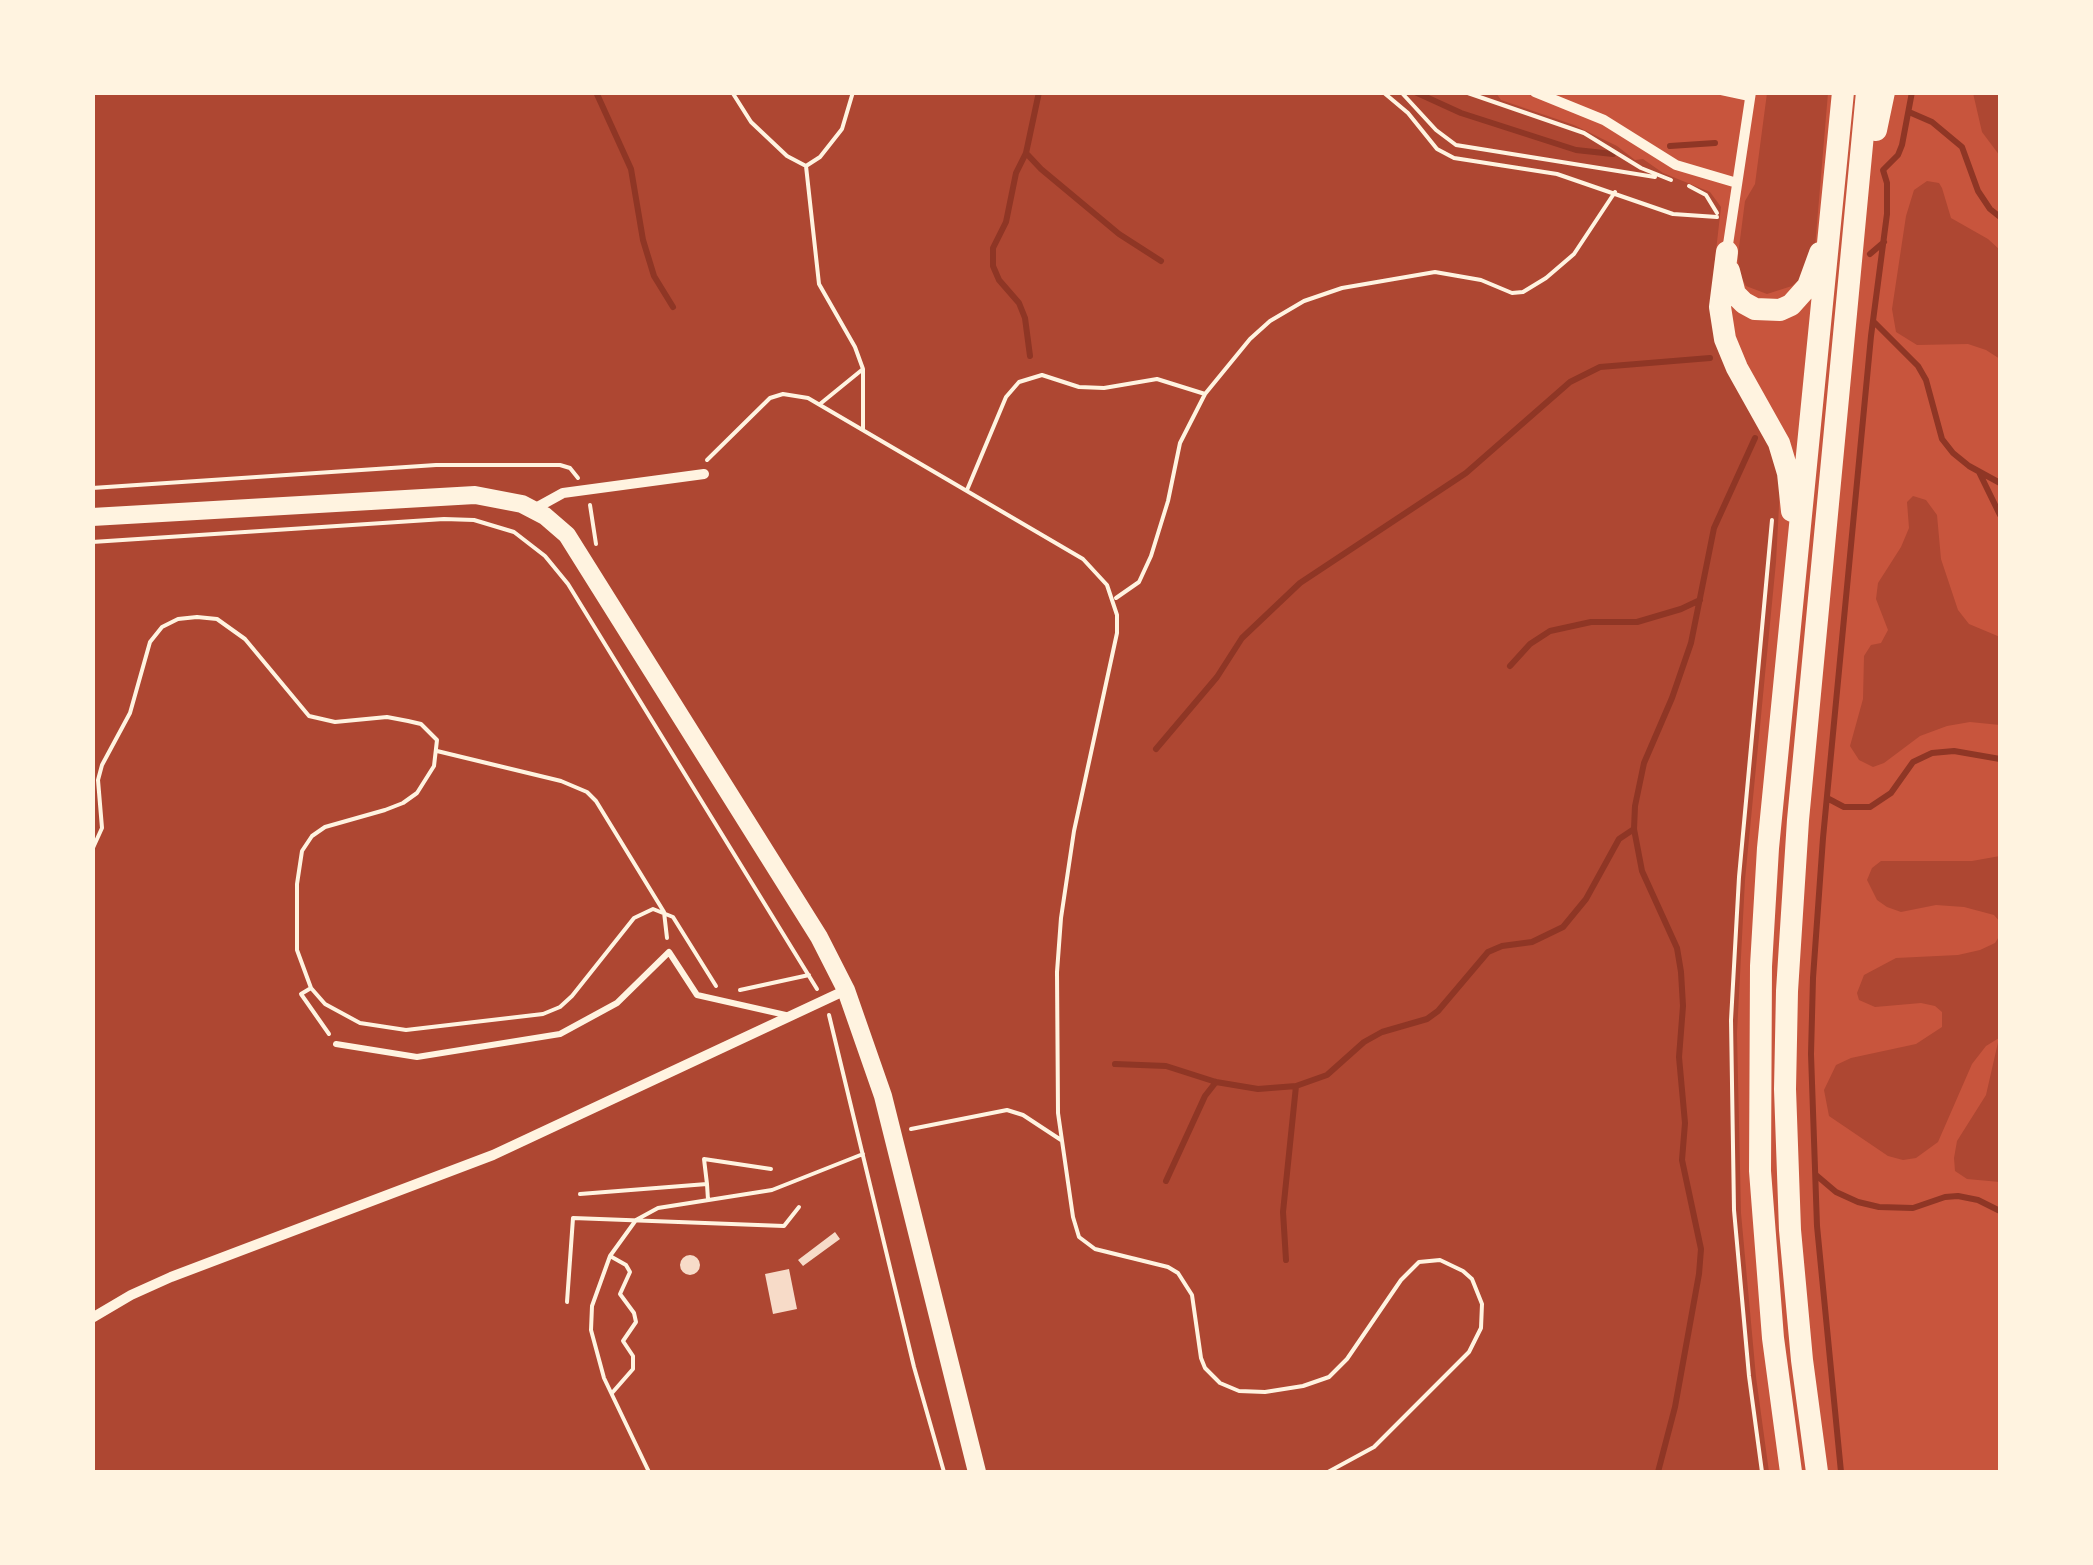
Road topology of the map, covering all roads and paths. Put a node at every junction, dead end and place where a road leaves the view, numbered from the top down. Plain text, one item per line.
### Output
1 (732, 92) edge
2 (854, 92) edge
3 (1383, 92) edge
4 (1401, 92) edge
5 (1465, 92) edge
6 (1534, 92) edge
7 (1721, 92) edge
8 (1843, 92) edge
9 (1867, 92) edge
10 (1884, 92) edge
11 (1751, 95) edge
12 (806, 166) junction
13 (1665, 179) junction
14 (1737, 183) junction
15 (1615, 192) junction
16 (1833, 208) junction
17 (1856, 226) junction
18 (1726, 252) junction
19 (863, 369) junction
20 (1205, 394) junction
21 (820, 404) junction
22 (862, 428) junction
23 (570, 468) dead end
24 (699, 469) joint
25 (92, 488) edge
26 (967, 490) junction
27 (534, 509) junction
28 (92, 517) edge
29 (92, 542) edge
30 (1795, 584) junction
31 (1114, 599) junction
32 (437, 751) junction
33 (92, 850) edge
34 (664, 912) junction
35 (669, 952) junction
36 (311, 988) junction
37 (726, 990) dead end
38 (846, 990) junction
39 (735, 991) dead end
40 (791, 1016) junction
41 (834, 1028) dead end
42 (336, 1044) joint
43 (908, 1130) dead end
44 (1061, 1140) junction
45 (864, 1153) junction
46 (771, 1169) dead end
47 (706, 1184) junction
48 (580, 1194) dead end
49 (708, 1200) junction
50 (799, 1208) dead end
51 (636, 1220) junction
52 (610, 1256) junction
53 (567, 1302) dead end
54 (92, 1318) edge
55 (612, 1394) junction
56 (649, 1472) edge
57 (944, 1472) edge
58 (977, 1472) edge
59 (1328, 1472) edge
60 (1791, 1472) edge
61 (1817, 1472) edge

1 - 12 path
2 - 12 path
3 - 15 path
4 - 13 path
5 - 13 path
6 - 14 street
7 - 11 lane
8 - 16 highway
9 - 17 highway
10 - 17 highway
11 - 14 street
12 - 19 path
13 - 15 path
14 - 18 street
15 - 20 path
16 - 18 highway
16 - 30 highway
17 - 61 highway
18 - 30 highway
19 - 21 path
19 - 22 path
20 - 26 path
20 - 31 path
21 - 22 path
21 - 24 path
22 - 26 path
23 - 25 path
24 - 27 street
26 - 31 path
27 - 28 main road
27 - 38 main road
29 - 39 path
30 - 60 highway
31 - 44 path
32 - 33 path
32 - 34 path
32 - 36 path
34 - 35 path
34 - 36 path
34 - 37 path
35 - 40 lane
35 - 42 lane
36 - 42 path
38 - 40 street
38 - 58 main road
40 - 54 street
41 - 45 path
43 - 44 path
44 - 59 path
45 - 49 path
45 - 57 path
46 - 47 path
47 - 48 path
47 - 49 path
49 - 51 path
50 - 51 path
51 - 52 path
51 - 53 path
52 - 55 path
52 - 55 path
55 - 56 path

